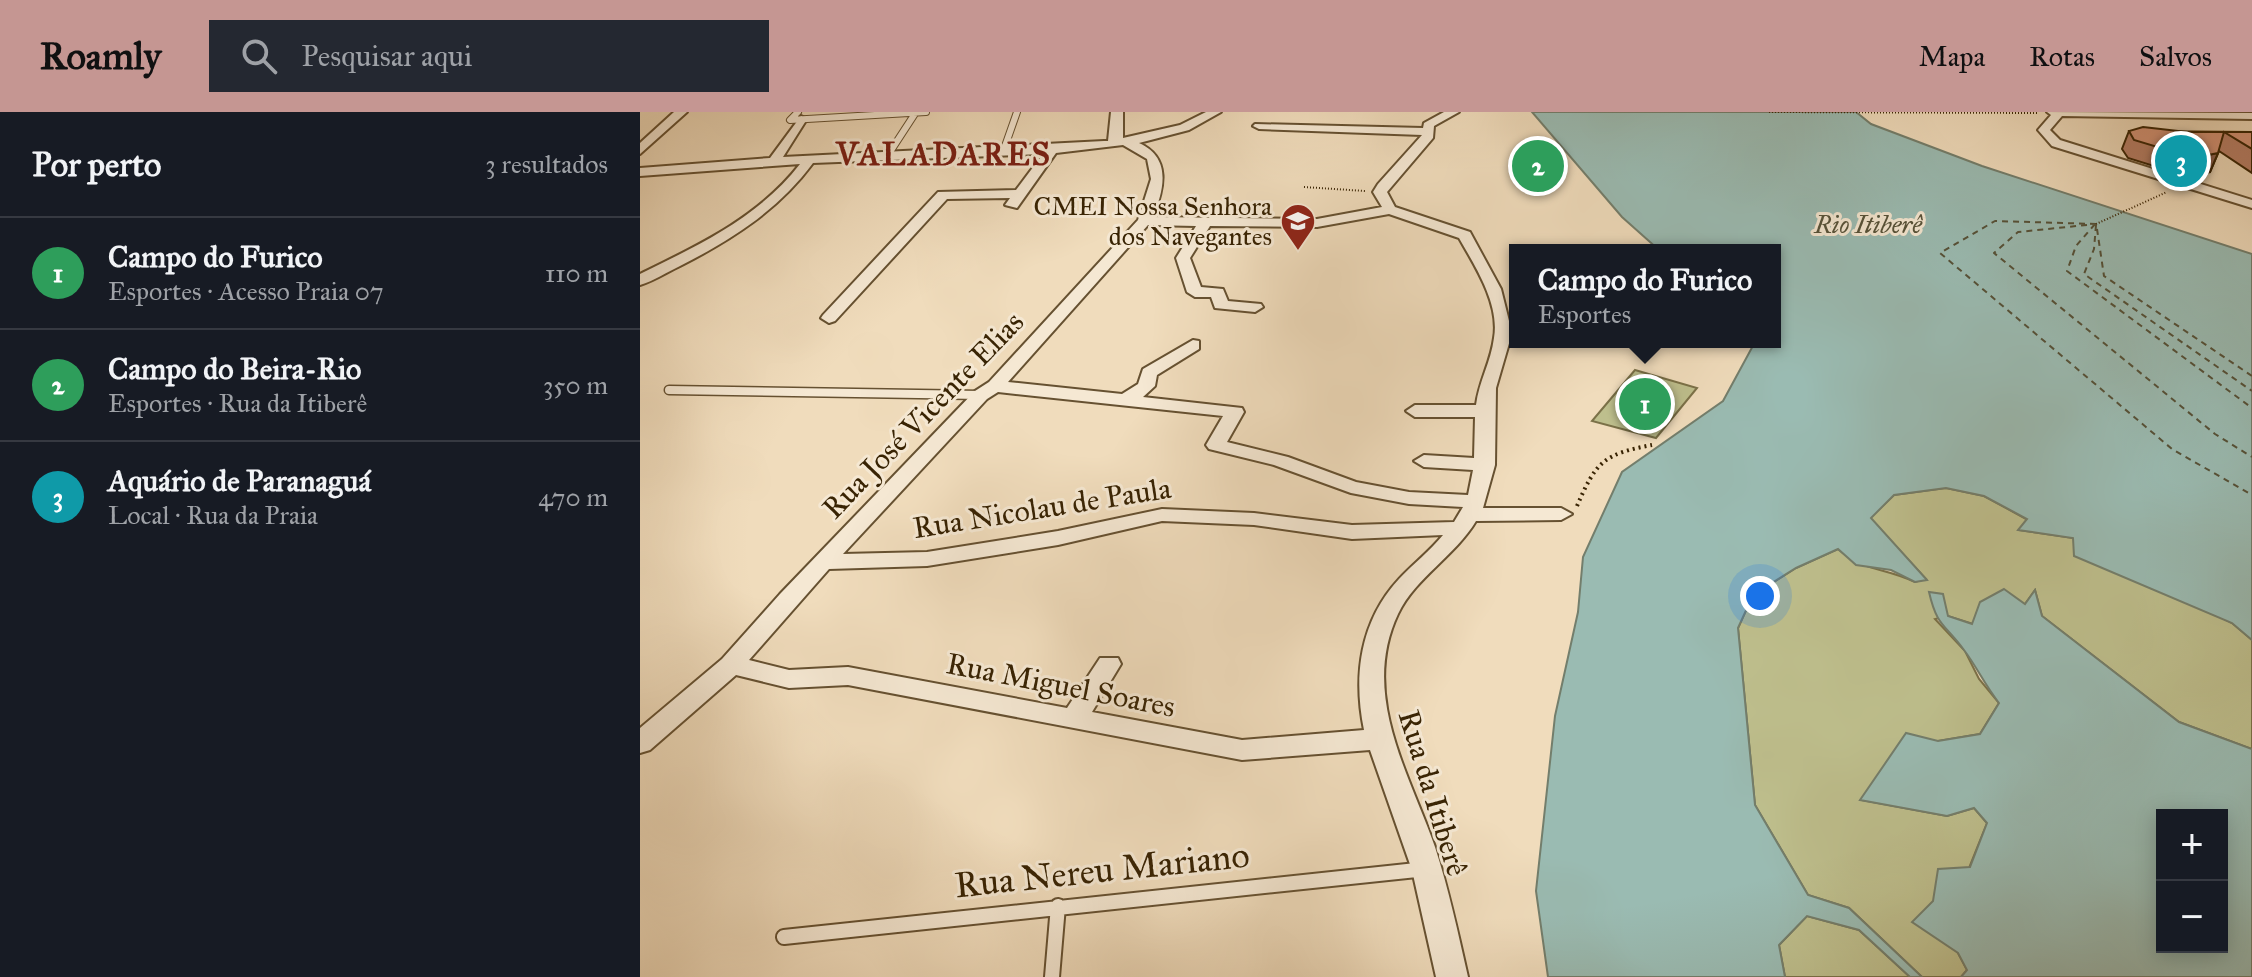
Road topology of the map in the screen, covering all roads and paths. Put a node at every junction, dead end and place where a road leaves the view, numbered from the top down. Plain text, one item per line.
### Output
1 (681, 112) edge
2 (915, 112) edge
3 (926, 112) edge
4 (1017, 112) edge
5 (1117, 112) edge
6 (1215, 112) edge
7 (1453, 112) edge
8 (1769, 112) edge
9 (2057, 112) edge
10 (2199, 113) edge
11 (1958, 114) edge
12 (800, 116) edge
13 (2252, 116) edge
14 (1424, 125) junction
15 (1259, 126) dead end
16 (664, 127) junction
17 (640, 128) edge
18 (1137, 143) junction
19 (1054, 147) junction
20 (1004, 149) junction
21 (640, 150) edge
22 (888, 155) junction
23 (810, 159) junction
24 (774, 161) junction
25 (640, 172) edge
26 (2180, 186) dead end
27 (1304, 187) dead end
28 (1385, 201) junction
29 (2252, 204) edge
30 (1144, 221) junction
31 (1205, 223) junction
32 (2096, 224) dead end
33 (640, 280) edge
34 (1255, 307) dead end
35 (829, 318) dead end
36 (1193, 345) dead end
37 (669, 390) dead end
38 (988, 390) junction
39 (1125, 401) junction
40 (1415, 411) dead end
41 (1487, 411) junction
42 (1652, 445) dead end
43 (1424, 461) dead end
44 (1485, 465) junction
45 (1561, 514) joint
46 (1469, 515) junction
47 (824, 562) junction
48 (1109, 664) dead end
49 (731, 665) junction
50 (1073, 720) junction
51 (1380, 739) junction
52 (640, 743) edge
53 (1427, 869) junction
54 (1058, 906) junction
55 (784, 937) dead end
56 (1052, 977) edge
57 (1452, 977) edge

1 - 16 street
2 - 3 lane
2 - 12 lane
2 - 22 lane
4 - 20 lane
5 - 18 street, Rua José Vicente Elias
6 - 18 street
7 - 14 street
8 - 11 path
9 - 10 street
9 - 11 path
9 - 29 street
10 - 13 street
12 - 24 street
14 - 15 street
14 - 28 street
16 - 17 street
16 - 21 street
18 - 19 street
18 - 30 street, Rua José Vicente Elias
19 - 20 street
19 - 35 street
20 - 22 street
22 - 23 street
23 - 24 street
23 - 33 street
24 - 25 street
26 - 32 path
27 - 28 path
28 - 31 street
28 - 41 street
30 - 31 street
30 - 38 street, Rua José Vicente Elias
31 - 34 street
36 - 39 street
37 - 38 lane
38 - 39 street
38 - 47 street, Rua José Vicente Elias
39 - 46 street
40 - 41 street
41 - 44 street
42 - 45 path
43 - 44 street
44 - 46 street
45 - 46 street
46 - 47 street, Rua Nicolau de Paula
46 - 51 street, Rua da Itiberê
47 - 49 street, Rua José Vicente Elias
48 - 50 street
49 - 50 street, Rua Miguel Soares
49 - 52 street, Rua José Vicente Elias
50 - 51 street, Rua Miguel Soares
51 - 53 street, Rua da Itiberê
53 - 54 lane, Rua Nereu Mariano
53 - 57 street, Rua da Itiberê
54 - 55 lane, Rua Nereu Mariano
54 - 56 lane

